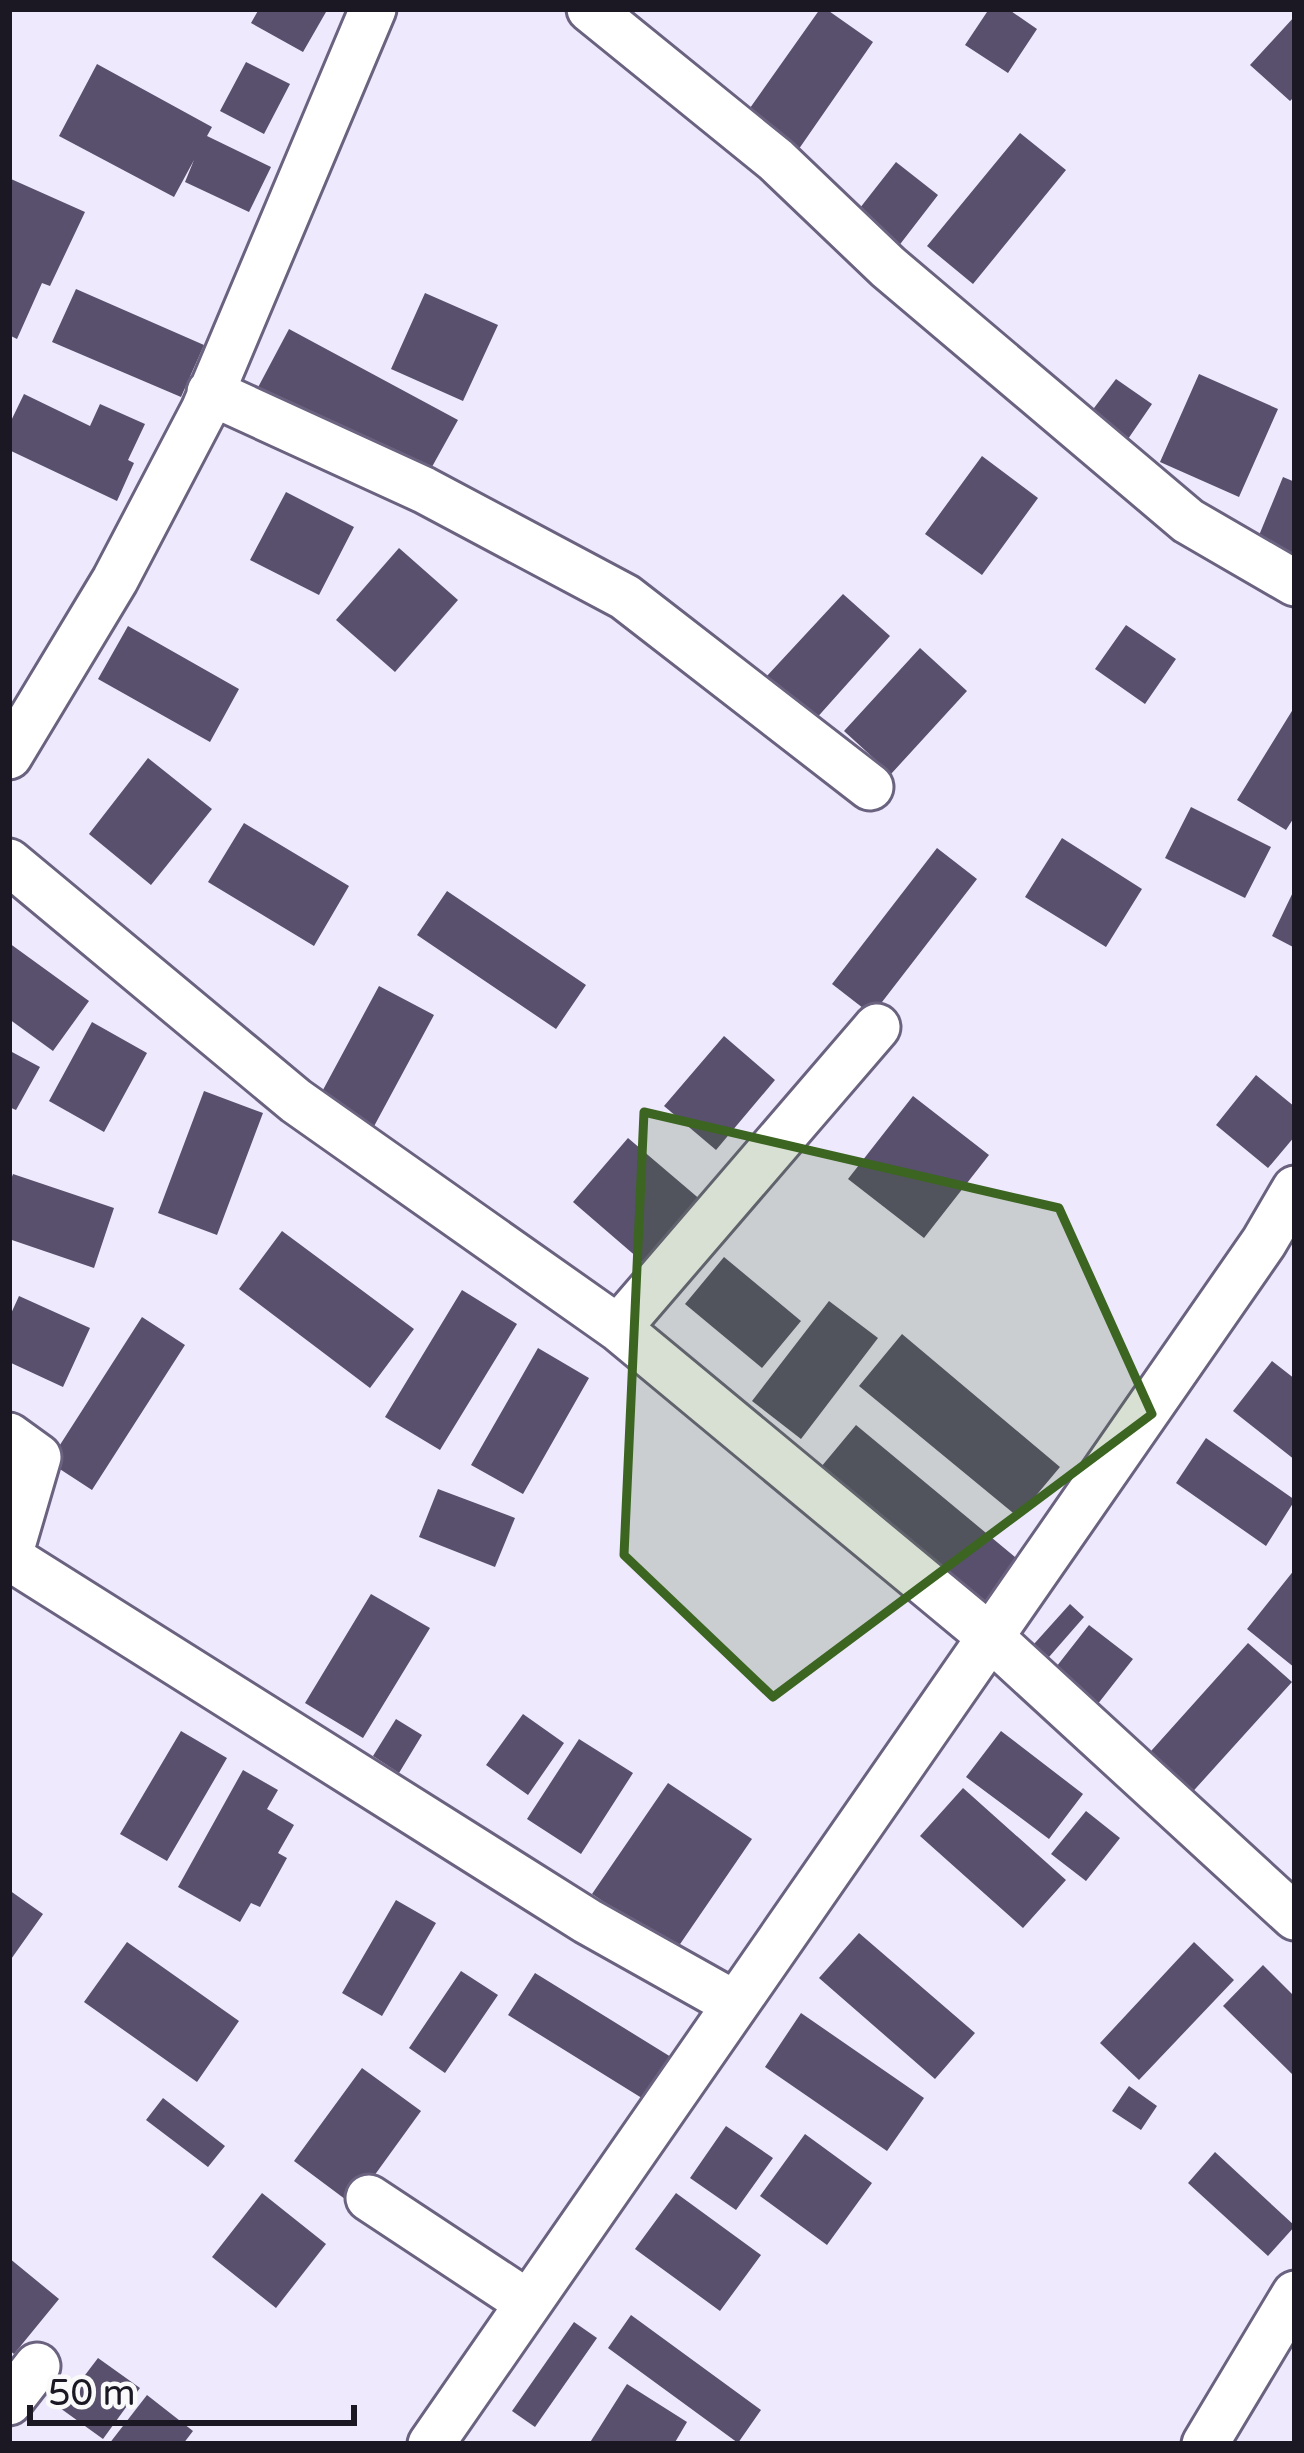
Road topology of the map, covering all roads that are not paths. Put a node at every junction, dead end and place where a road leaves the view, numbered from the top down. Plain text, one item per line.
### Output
1 (373, 9) edge
2 (590, 9) edge
3 (210, 392) junction
4 (1295, 583) edge
5 (9, 756) edge
6 (870, 788) dead end
7 (9, 862) edge
8 (877, 1027) dead end
9 (1295, 1189) edge
10 (618, 1328) junction
11 (9, 1436) edge
12 (9, 1556) edge
13 (989, 1636) junction
14 (1295, 1917) edge
15 (735, 2004) junction
16 (369, 2198) dead end
17 (1295, 2294) edge
18 (528, 2303) junction
19 (37, 2366) dead end
20 (9, 2402) edge
21 (431, 2444) edge
22 (1205, 2444) edge

1 - 3 street
2 - 4 street
3 - 5 street
3 - 6 street
7 - 10 street
8 - 10 street
9 - 13 street
10 - 13 street
11 - 12 street
12 - 15 street
13 - 14 street
13 - 15 street
15 - 18 street
16 - 18 street
17 - 22 street
18 - 21 street
19 - 20 street

